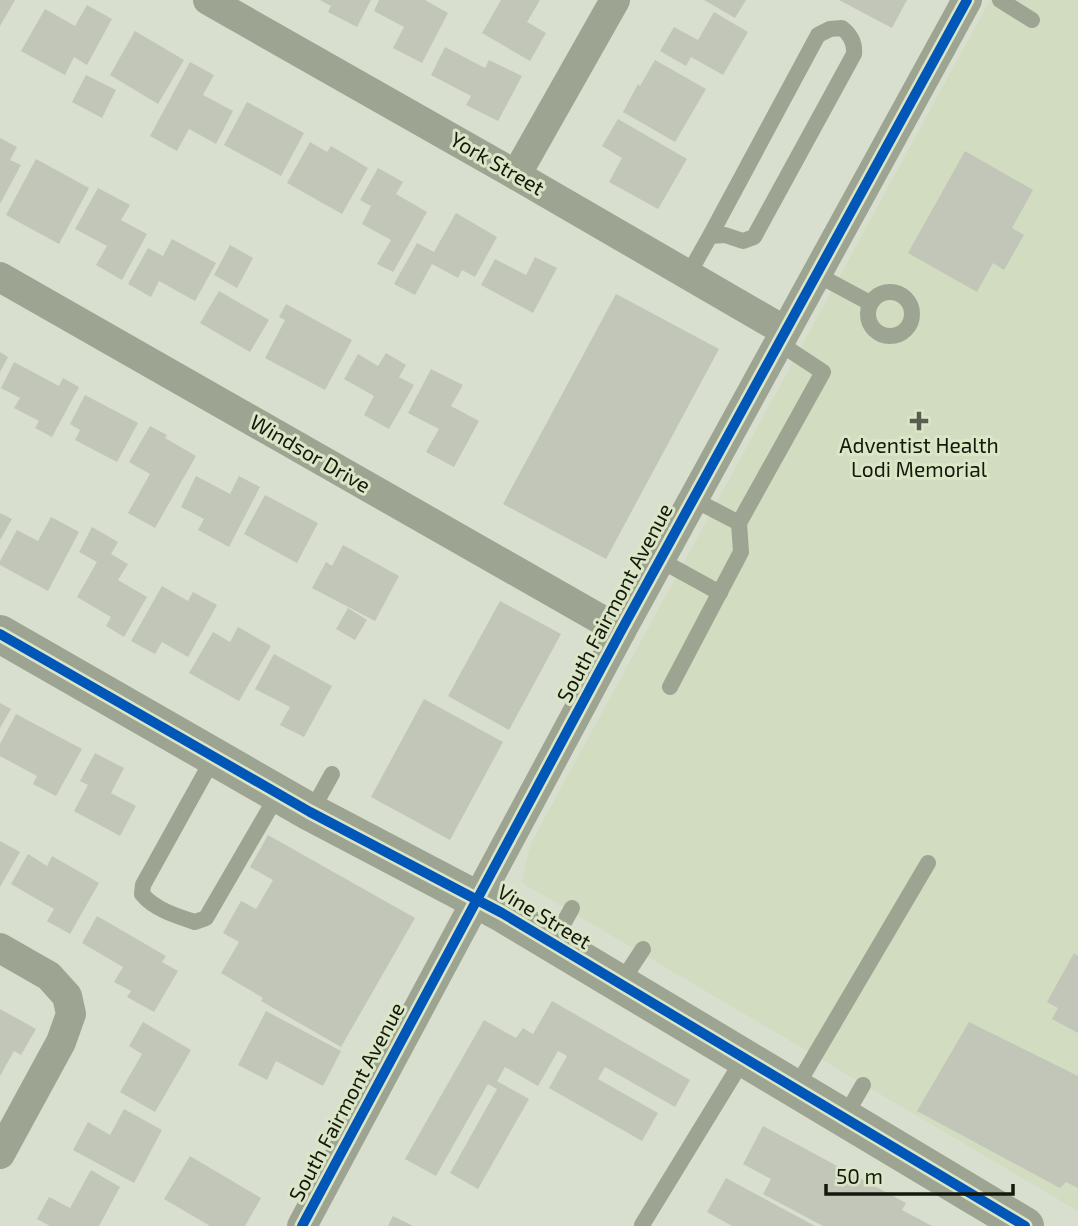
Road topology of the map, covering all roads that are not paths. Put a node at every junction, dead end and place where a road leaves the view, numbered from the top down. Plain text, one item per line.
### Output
1 (208, 0) edge
2 (615, 0) edge
3 (967, 0) edge
4 (1000, 0) edge
5 (1032, 20) dead end
6 (516, 175) junction
7 (710, 236) junction
8 (816, 274) junction
9 (688, 275) junction
10 (0, 277) edge
11 (870, 303) junction
12 (910, 324) junction
13 (925, 332) dead end
14 (782, 337) junction
15 (693, 499) junction
16 (739, 523) junction
17 (660, 560) junction
18 (720, 593) junction
19 (621, 631) junction
20 (0, 634) edge
21 (670, 687) dead end
22 (214, 757) junction
23 (332, 774) dead end
24 (278, 794) junction
25 (310, 812) junction
26 (928, 863) dead end
27 (478, 900) junction
28 (572, 908) dead end
29 (552, 944) junction
30 (0, 948) edge
31 (643, 949) dead end
32 (620, 984) junction
33 (744, 1058) junction
34 (863, 1085) dead end
35 (795, 1089) junction
36 (844, 1118) junction
37 (0, 1154) edge
38 (642, 1225) edge
39 (302, 1226) edge
40 (1025, 1226) edge

1 - 6 street, York Street
2 - 6 street
3 - 8 street, South Fairmont Avenue
4 - 5 lane
6 - 9 street, York Street
7 - 7 lane
7 - 9 lane
8 - 11 lane
8 - 14 street, South Fairmont Avenue
9 - 14 street, York Street
10 - 19 street, Windsor Drive
11 - 12 lane
11 - 12 lane
12 - 13 lane
14 - 15 street, South Fairmont Avenue
14 - 16 lane
15 - 16 lane
15 - 17 street, South Fairmont Avenue
16 - 18 lane
17 - 18 lane
17 - 19 street, South Fairmont Avenue
18 - 21 lane
19 - 27 street, South Fairmont Avenue
20 - 22 street, Vine Street
22 - 24 street, Vine Street
22 - 24 lane
23 - 25 lane
24 - 25 street, Vine Street
25 - 27 street, Vine Street
26 - 35 lane
27 - 29 street, Vine Street
27 - 39 street, South Fairmont Avenue
28 - 29 lane
29 - 32 street, Vine Street
30 - 37 street
31 - 32 lane
32 - 33 street, Vine Street
33 - 35 street, Vine Street
33 - 38 lane
34 - 36 lane
35 - 36 street, Vine Street
36 - 40 street, Vine Street

